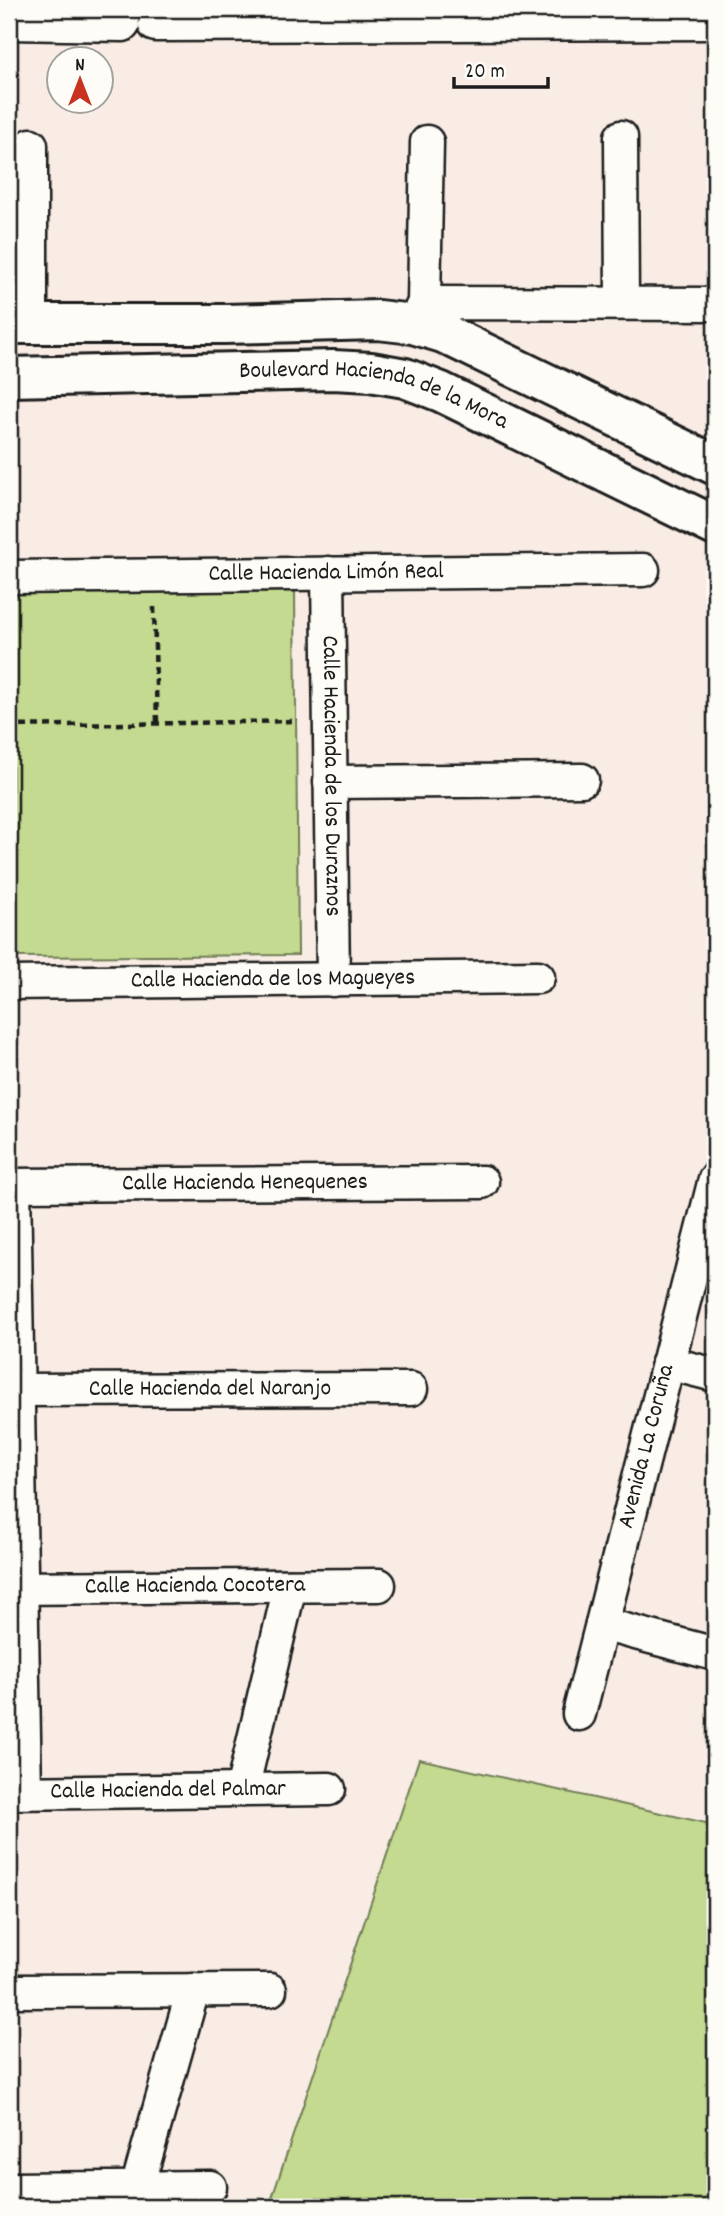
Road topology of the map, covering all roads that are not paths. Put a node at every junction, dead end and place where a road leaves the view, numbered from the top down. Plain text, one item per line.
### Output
1 (243, 17) edge
2 (17, 18) edge
3 (696, 18) edge
4 (123, 25) dead end
5 (155, 25) dead end
6 (621, 137) dead end
7 (427, 142) dead end
8 (31, 145) dead end
9 (622, 303) junction
10 (715, 304) edge
11 (418, 314) junction
12 (138, 323) junction
13 (20, 324) edge
14 (140, 375) junction
15 (9, 377) edge
16 (715, 465) edge
17 (715, 478) edge
18 (707, 521) edge
19 (643, 570) dead end
20 (328, 573) junction
21 (9, 577) edge
22 (582, 780) dead end
23 (330, 782) junction
24 (538, 977) dead end
25 (333, 980) junction
26 (9, 984) edge
27 (715, 1179) edge
28 (482, 1182) dead end
29 (11, 1185) edge
30 (668, 1363) junction
31 (715, 1375) edge
32 (411, 1389) dead end
33 (13, 1390) edge
34 (379, 1585) dead end
35 (290, 1586) junction
36 (15, 1588) edge
37 (602, 1624) junction
38 (715, 1654) edge
39 (579, 1714) dead end
40 (329, 1789) dead end
41 (242, 1790) junction
42 (17, 1793) edge
43 (193, 1990) junction
44 (270, 1990) dead end
45 (9, 1991) edge
46 (210, 2187) dead end
47 (137, 2188) junction
48 (16, 2195) edge

1 - 3 street
1 - 5 street
2 - 4 street
6 - 9 street
7 - 11 street
8 - 13 street
9 - 10 street
9 - 11 street
11 - 12 street
11 - 16 street
12 - 13 street
12 - 14 street
14 - 15 street, Boulevard Hacienda de la Mora
14 - 18 street, Boulevard Hacienda de la Mora
17 - 18 street
19 - 20 street, Calle Hacienda Limón Real
20 - 21 street, Calle Hacienda Limón Real
20 - 23 street, Calle Hacienda de los Duraznos
22 - 23 street
23 - 25 street, Calle Hacienda de los Duraznos
24 - 25 street, Calle Hacienda de los Magueyes
25 - 26 street, Calle Hacienda de los Magueyes
27 - 30 street, Avenida La Coruña
28 - 29 street, Calle Hacienda Henequenes
29 - 33 street
30 - 31 street
30 - 37 street, Avenida La Coruña
32 - 33 street, Calle Hacienda del Naranjo
33 - 36 street
34 - 35 street, Calle Hacienda Cocotera
35 - 36 street, Calle Hacienda Cocotera
35 - 41 street
36 - 42 street
37 - 38 street
37 - 39 street, Avenida La Coruña
40 - 41 street, Calle Hacienda del Palmar
41 - 42 street, Calle Hacienda del Palmar
43 - 44 street
43 - 45 street
43 - 47 street
46 - 47 street
47 - 48 street

